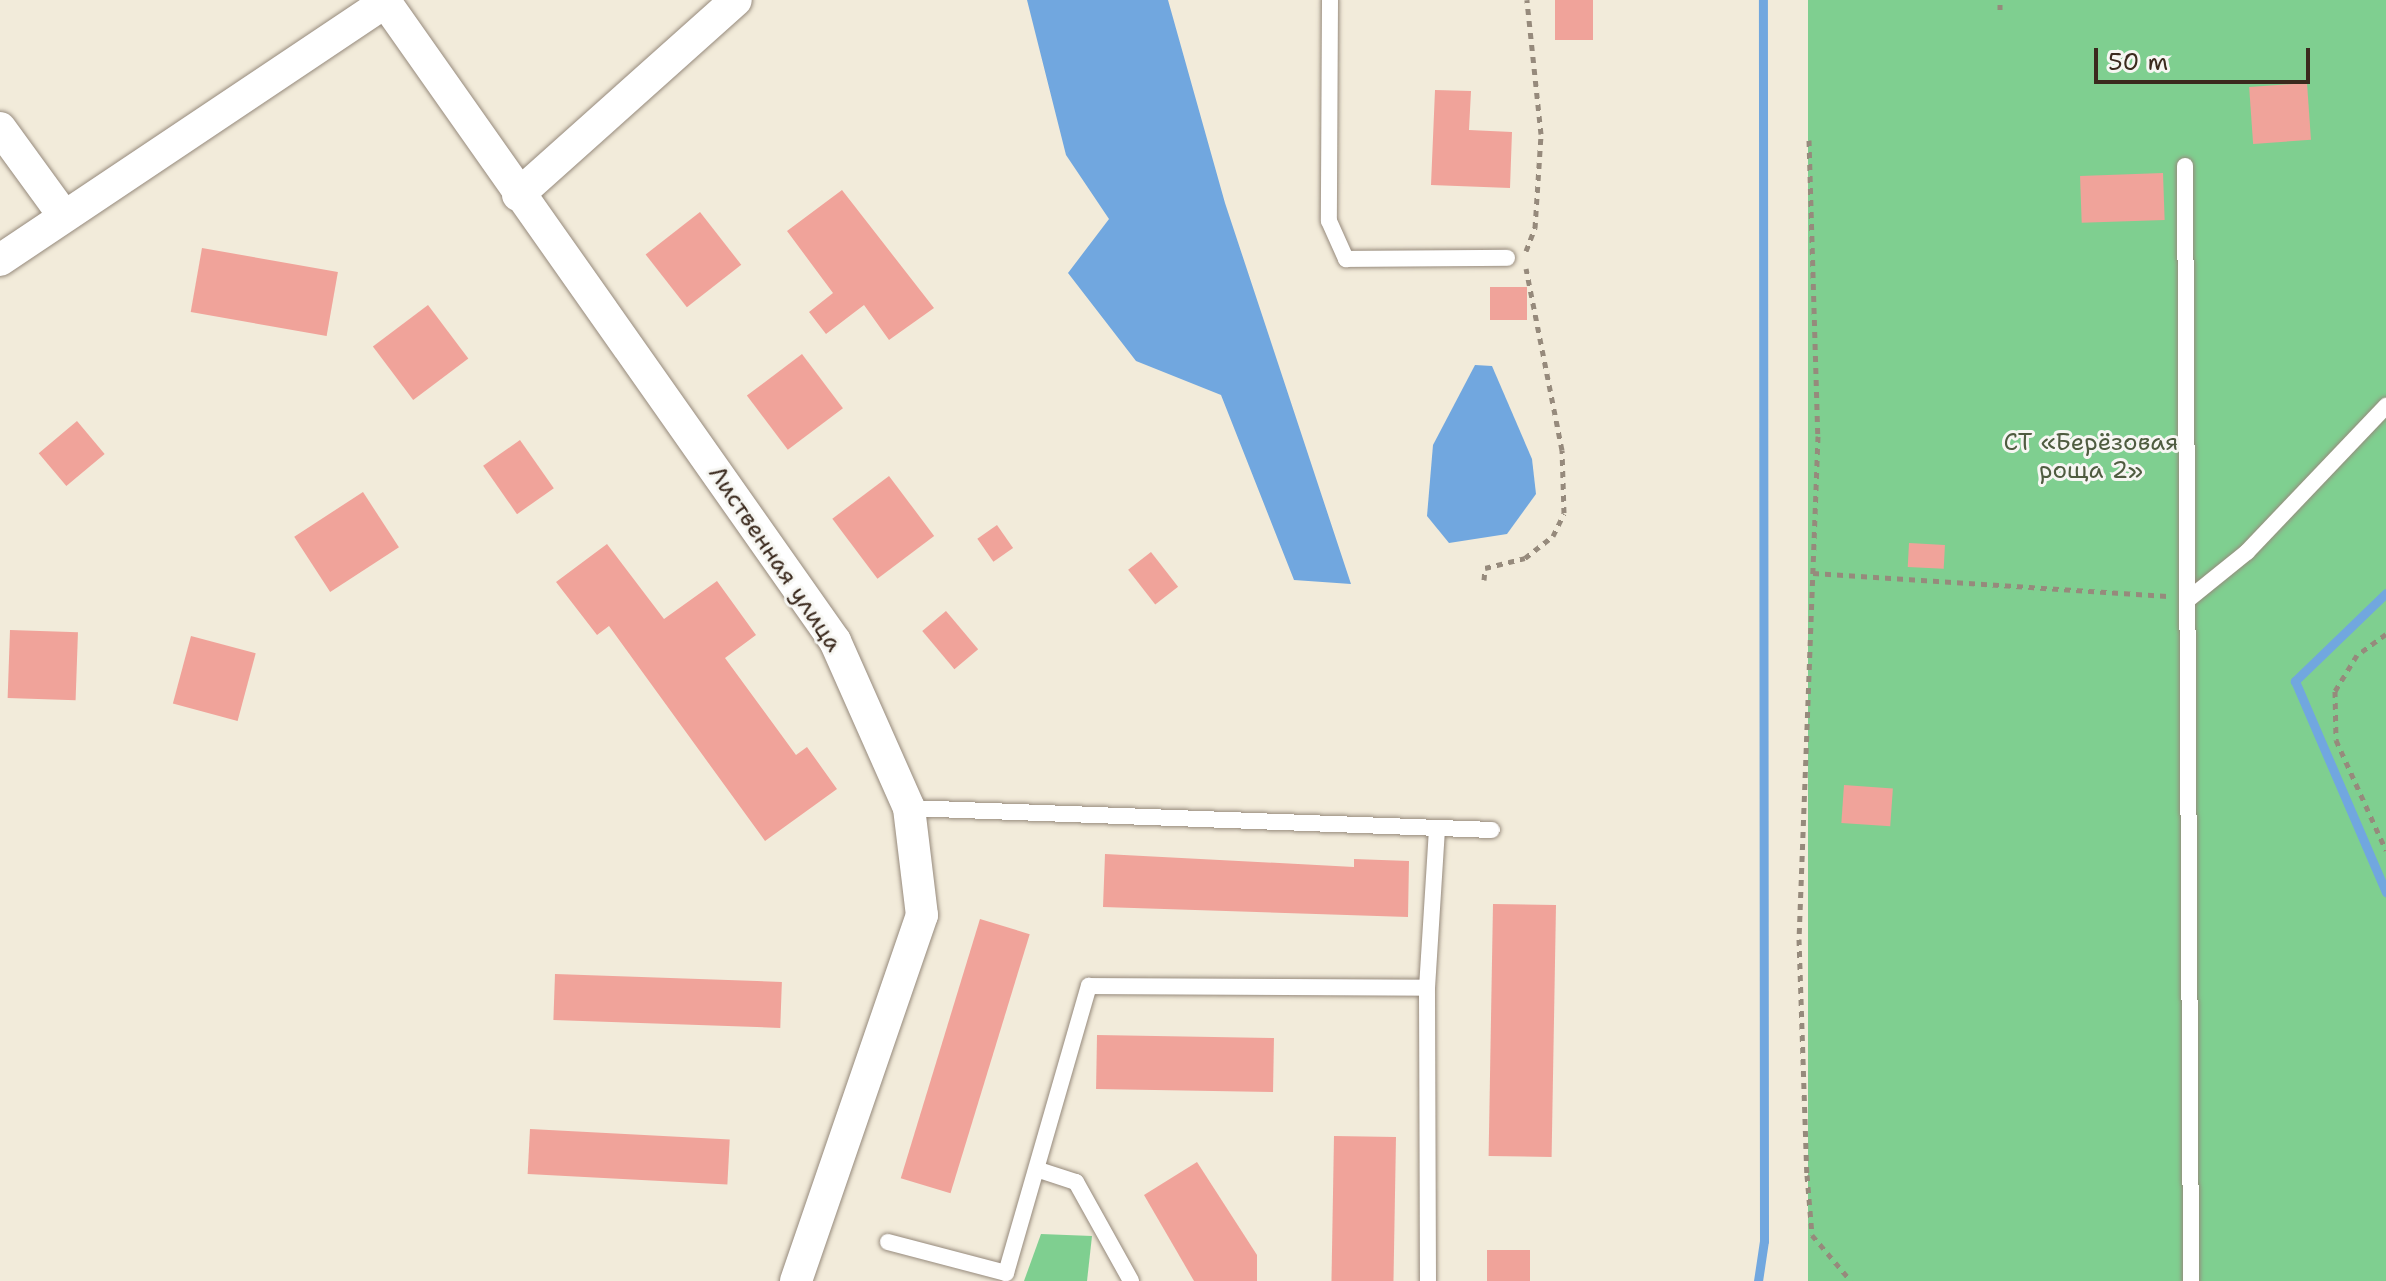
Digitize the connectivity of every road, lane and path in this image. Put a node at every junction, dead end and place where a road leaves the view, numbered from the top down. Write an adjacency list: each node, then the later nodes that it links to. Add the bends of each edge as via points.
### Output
1 (736, 0): 10 (street)
2 (1330, 0): 12 (lane, via 1329,221 1346,259)
3 (1527, 0): 16 (path, via 1541,134 1526,276 1562,450 1564,513 1553,536 1525,558 1485,568)
4 (2000, 0): 6 (path)
5 (384, 1): 10 (street, Лиственная улица); 11 (street)
6 (2000, 10)
7 (0, 128): 11 (street)
8 (1809, 140): 15 (path, via 1818,436)
9 (2185, 166): 17 (lane)
10 (518, 195): 19 (street, Лиственная улица, via 835,641)
11 (64, 216): 13 (street)
12 (1507, 258)
13 (0, 260)
14 (2386, 406): 17 (lane, via 2247,552)
15 (1813, 573): 17 (path); 29 (path, via 1799,939 1807,1175 1812,1235)
16 (1484, 580)
17 (2190, 598): 30 (lane)
18 (2386, 634): 22 (path, via 2357,655 2335,691 2336,740)
19 (909, 808): 20 (lane); 26 (street, Лиственная улица, via 922,915)
20 (1437, 828): 21 (lane); 23 (lane)
21 (1492, 830)
22 (2386, 850)
23 (1427, 988): 24 (lane, via 1089,986); 28 (lane)
24 (1039, 1170): 25 (lane, via 1006,1273); 27 (lane, via 1076,1182)
25 (888, 1242)
26 (796, 1281)
27 (1131, 1281)
28 (1428, 1281)
29 (1851, 1281)
30 (2191, 1281)

